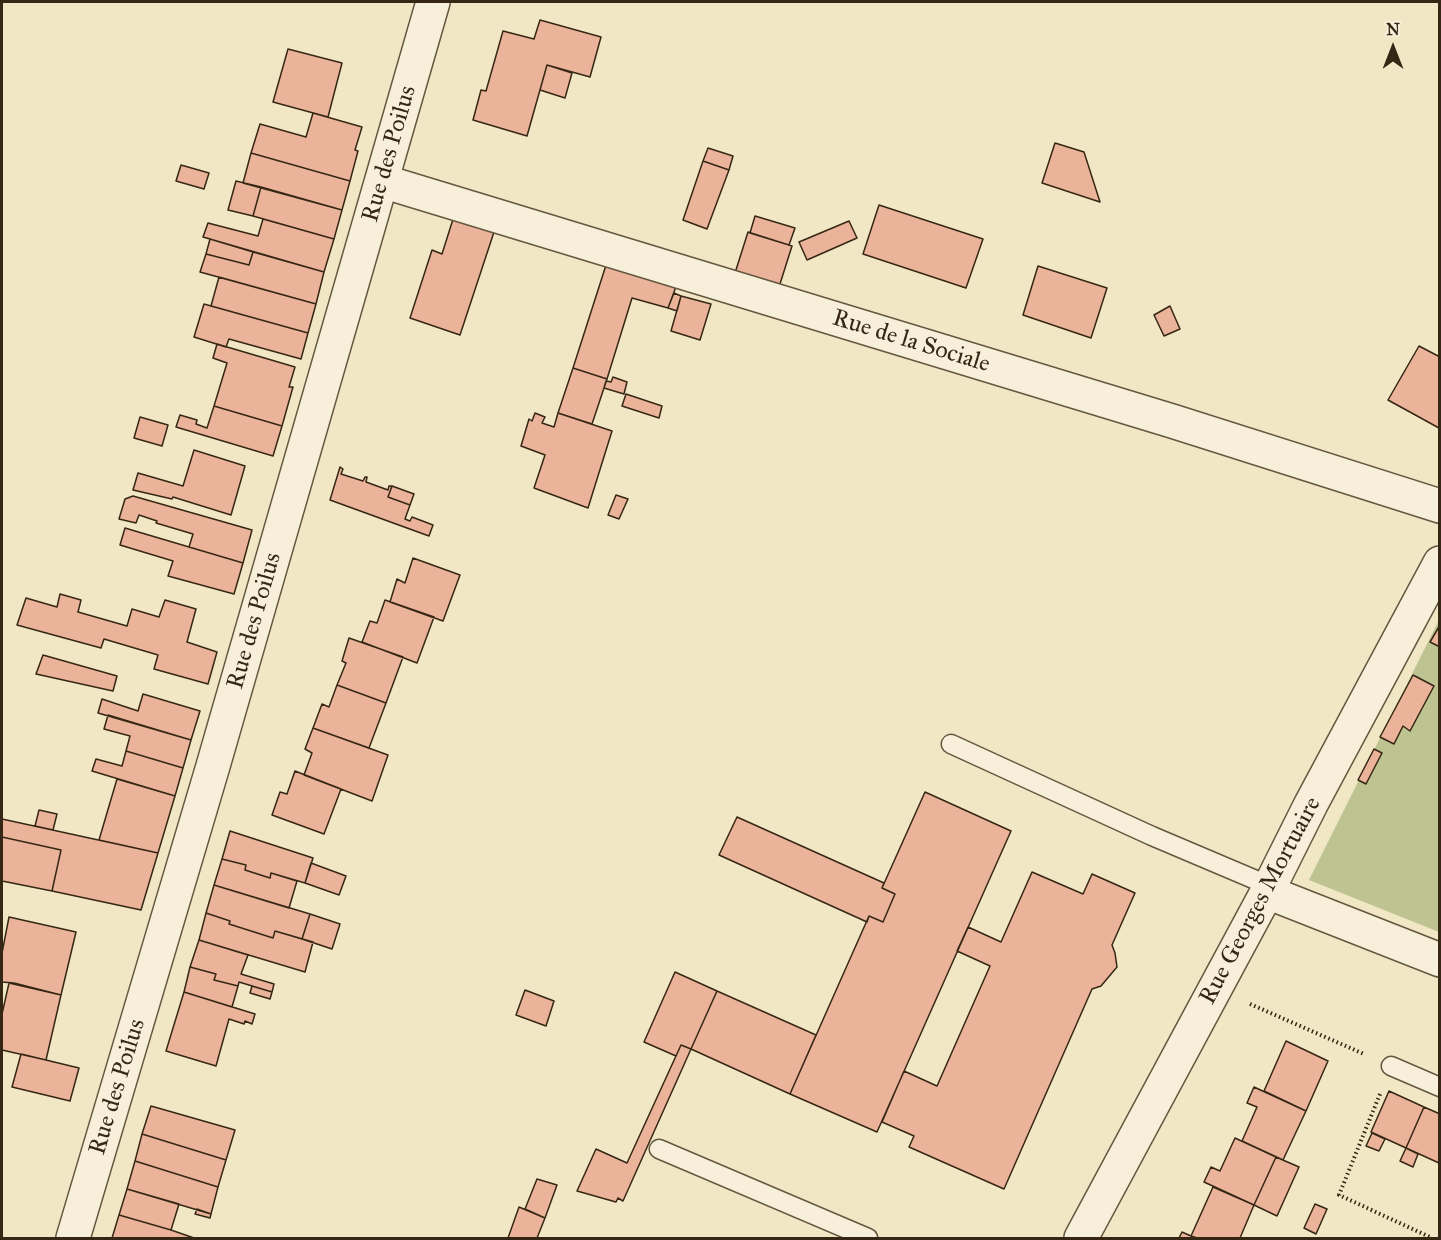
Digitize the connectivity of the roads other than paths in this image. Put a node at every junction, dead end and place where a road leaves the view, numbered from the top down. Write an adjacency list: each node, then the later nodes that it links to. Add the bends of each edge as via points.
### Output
1 (433, 2): 2 (street, Rue des Poilus)
2 (382, 181): 3 (street, Rue de la Sociale); 11 (street, Rue des Poilus)
3 (1440, 506)
4 (1440, 563): 6 (street, Rue Georges Mortuaire)
5 (951, 744): 6 (lane)
6 (1269, 889): 7 (street); 13 (street, Rue Georges Mortuaire)
7 (1440, 960)
8 (1391, 1066): 9 (lane)
9 (1440, 1087)
10 (658, 1149): 12 (lane)
11 (73, 1239)
12 (868, 1239)
13 (1081, 1239)

